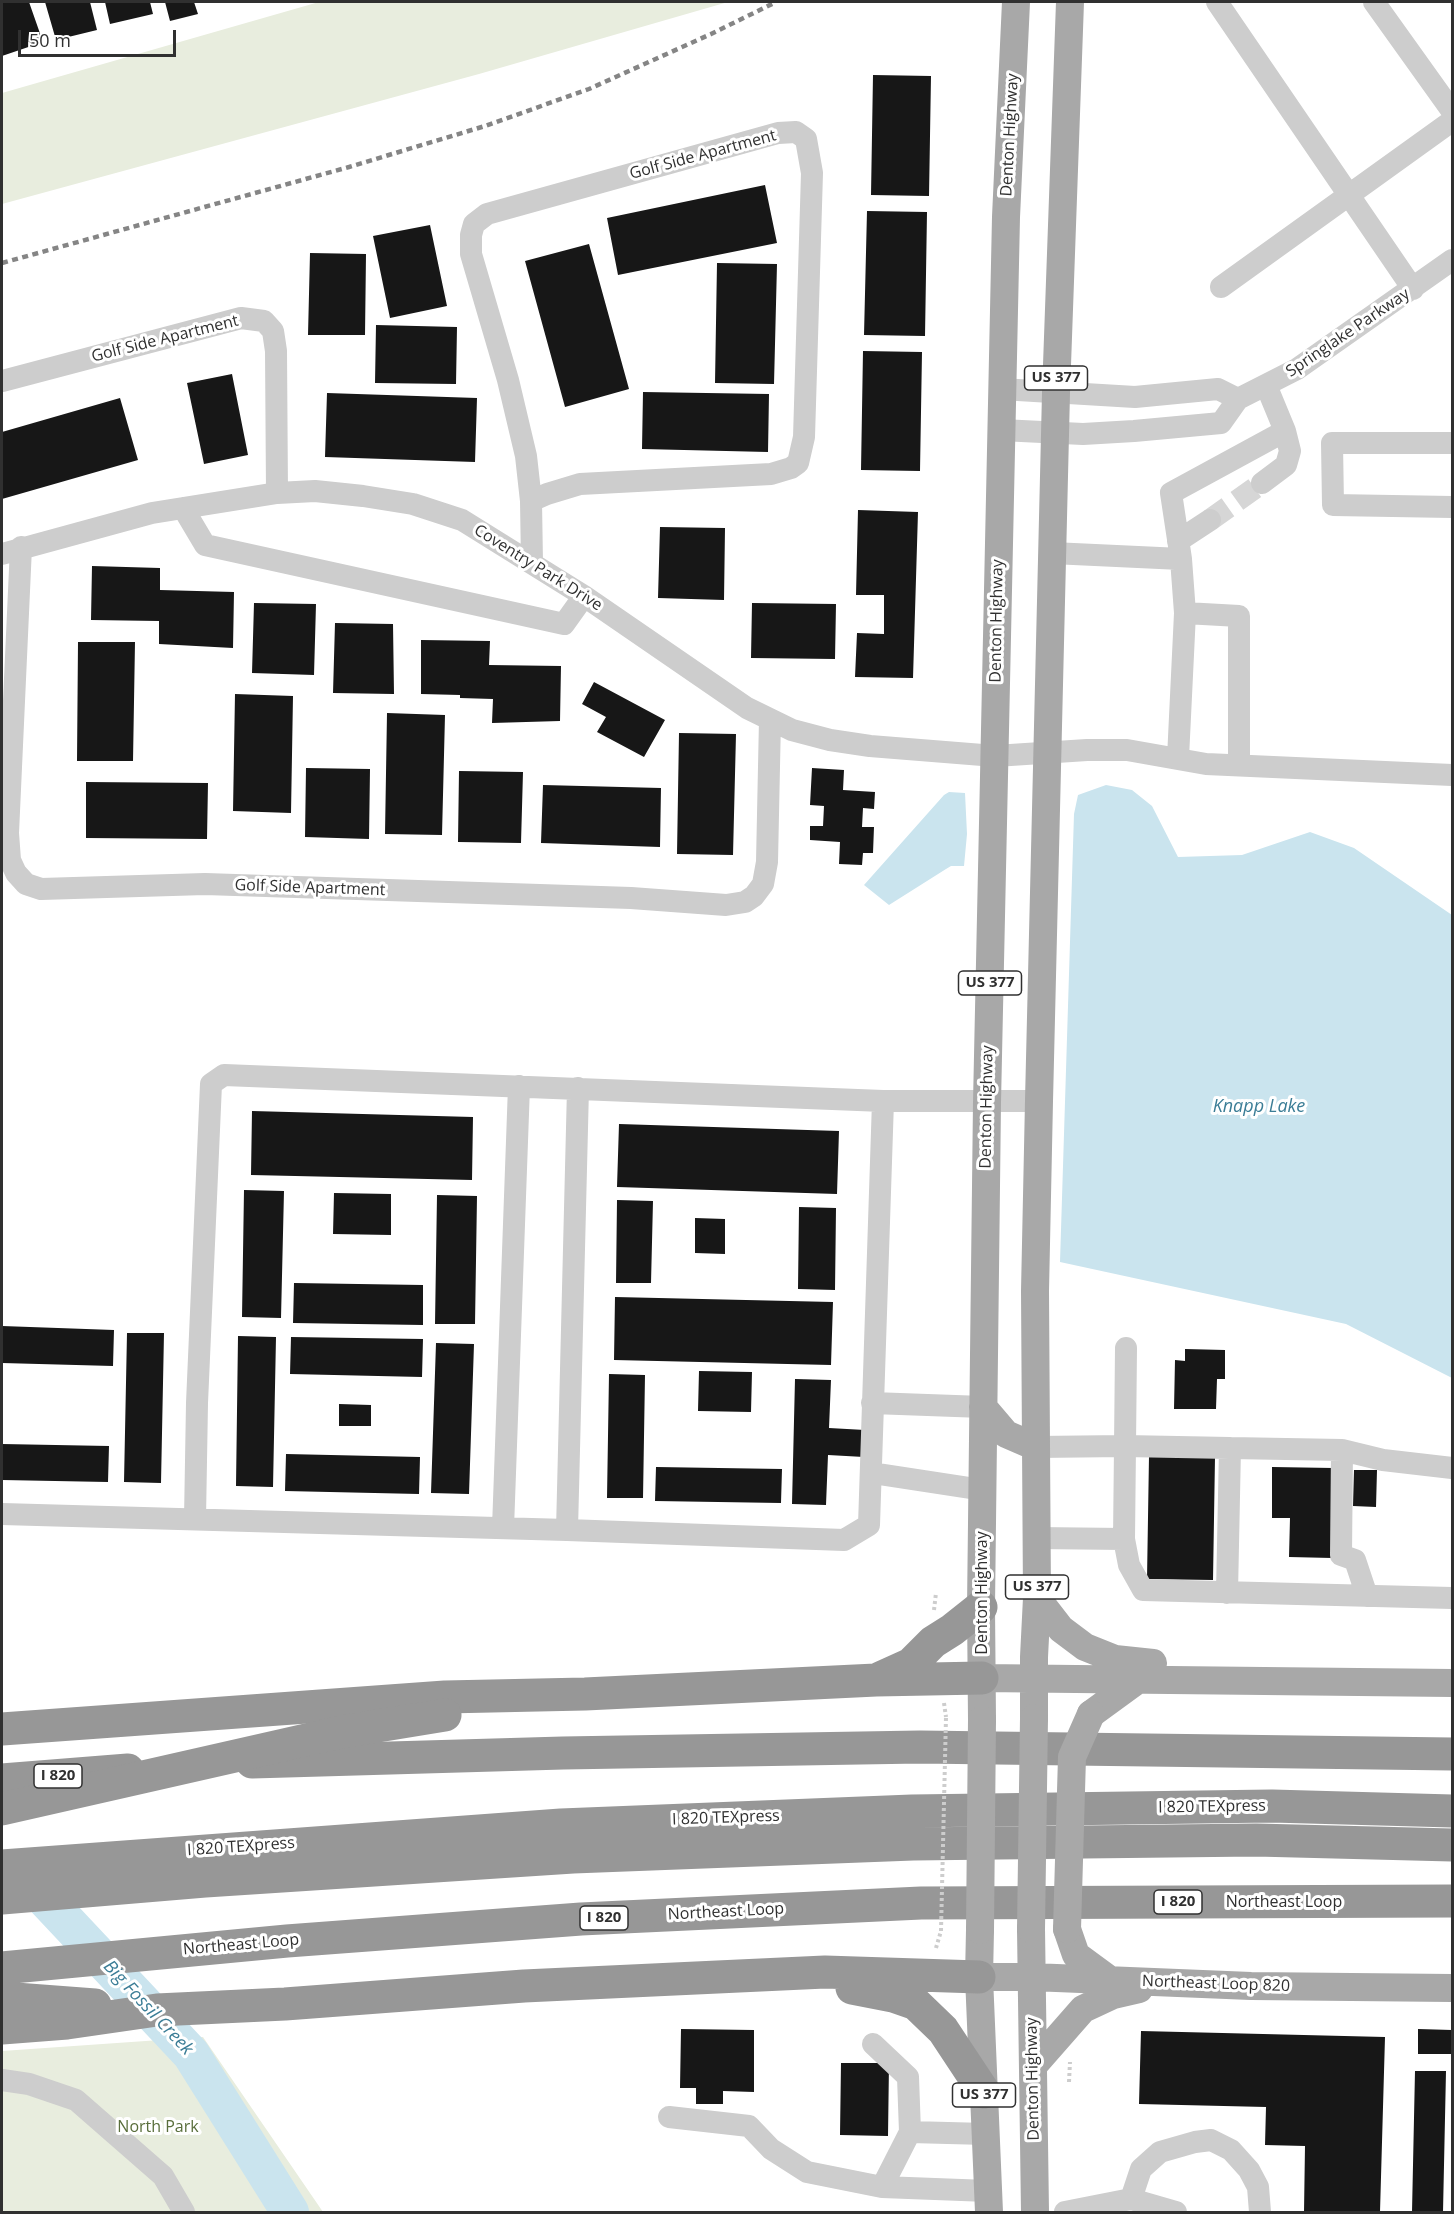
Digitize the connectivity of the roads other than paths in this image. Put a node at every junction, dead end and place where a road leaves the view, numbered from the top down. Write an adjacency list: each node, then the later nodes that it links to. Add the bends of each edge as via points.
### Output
1 (1016, 2): 13 (main road, Denton Highway / US 377)
2 (1070, 2): 14 (main road, Denton Highway / US 377)
3 (1217, 2): 7 (street)
4 (1374, 2): 5 (street)
5 (1452, 111)
6 (1452, 121): 7 (street)
7 (1349, 195): 9 (street); 10 (street)
8 (1452, 260): 10 (street, Springlake Parkway)
9 (1221, 287)
10 (1413, 289): 12 (street, Springlake Parkway, via 1297,369)
11 (2, 381): 21 (street, Golf Side Apartment, via 241,318 264,321 273,331 276,351)
12 (1266, 385): 15 (street, Springlake Parkway); 17 (street)
13 (1002, 389): 14 (street); 16 (main road, Denton Highway / US 377)
14 (1056, 393): 15 (street, via 1136,396 1218,389); 18 (main road, Denton Highway / US 377)
15 (1239, 399): 18 (street, Springlake Parkway, via 1221,423 1134,432)
16 (1001, 430): 18 (street, Springlake Parkway); 34 (main road, Denton Highway / US 377)
17 (1286, 431): 20 (street, via 1290,451 1286,465); 26 (street, via 1171,493)
18 (1055, 432): 28 (main road, Denton Highway / US 377)
19 (1452, 443): 23 (street, via 1332,443 1333,505)
20 (1262, 483)
21 (277, 493): 24 (street, Coventry Park Drive); 29 (street, Coventry Park Drive, via 315,491 413,504 462,520)
22 (531, 501): 22 (street, Golf Side Apartment, via 526,456 508,380 471,254 474,224 487,214 778,133 796,132 806,139 812,172 804,437 798,463 771,474 580,484); 29 (street, Golf Side Apartment)
23 (1452, 507)
24 (183, 508): 27 (street, Coventry Park Drive); 30 (street, via 205,545 564,624)
25 (1210, 520): 26 (street)
26 (1180, 550): 28 (street); 31 (street)
27 (11, 551): 32 (street, Golf Side Apartment, via 10,860 26,884 41,889 206,884 631,898 726,905 745,902 763,884 767,862)
28 (1052, 553): 33 (main road, Denton Highway / US 377)
29 (532, 563): 30 (street, Coventry Park Drive)
30 (584, 596): 32 (street, Coventry Park Drive, via 747,708)
31 (1185, 613): 35 (street); 36 (street, via 1239,616)
32 (770, 719): 34 (street, Coventry Park Drive, via 792,730 830,740)
33 (1049, 754): 34 (street, Coventry Park Drive); 35 (street, Coventry Park Drive, via 1127,750); 41 (main road, Denton Highway / US 377)
34 (994, 756): 42 (main road, Denton Highway / US 377)
35 (1178, 758): 36 (street, Coventry Park Drive)
36 (1239, 765): 37 (street, Coventry Park Drive)
37 (1452, 775)
38 (519, 1086): 39 (street); 54 (street, via 224,1075 211,1084); 55 (street)
39 (578, 1088): 40 (street); 56 (street)
40 (883, 1101): 42 (street); 44 (street)
41 (1039, 1101): 42 (street); 47 (main road, Denton Highway / US 377)
42 (987, 1102): 45 (main road, Denton Highway / US 377)
43 (1126, 1348): 46 (street)
44 (872, 1403): 45 (street); 51 (street)
45 (983, 1407): 47 (main road, via 1006,1434); 52 (main road, Denton Highway / US 377)
46 (1125, 1446): 47 (street); 48 (street); 58 (street)
47 (1036, 1447): 57 (main road, Denton Highway / US 377)
48 (1230, 1448): 49 (street); 59 (street)
49 (1342, 1450): 50 (street, via 1383,1460); 60 (street, via 1341,1555 1355,1560)
50 (1452, 1468)
51 (872, 1473): 52 (street); 56 (street, via 869,1525 844,1540)
52 (983, 1490): 63 (main road, Denton Highway / US 377)
53 (2, 1514): 54 (street)
54 (195, 1519): 55 (street)
55 (502, 1528): 56 (street)
56 (567, 1530)
57 (1036, 1538): 58 (street); 61 (main road, Denton Highway / US 377)
58 (1124, 1539): 59 (street, via 1129,1565 1143,1590)
59 (1227, 1593): 60 (street)
60 (1367, 1596): 62 (street)
61 (1037, 1598): 64 (main road, Denton Highway / US 377); 68 (main road, via 1061,1629 1085,1647 1115,1659 1184,1664)
62 (1452, 1598)
63 (981, 1607): 65 (main road, Denton Highway / US 377); 67 (highway, via 933,1642 911,1664)
64 (1034, 1677): 65 (main road); 66 (main road); 83 (main road, Denton Highway / US 377, bridge)
65 (982, 1678): 67 (highway); 82 (main road, Denton Highway / US 377, bridge)
66 (1139, 1679): 68 (main road); 84 (main road, bridge, via 1092,1714 1072,1757 1067,1929 1076,1955)
67 (876, 1680): 70 (highway, via 585,1694 536,1707)
68 (1214, 1680): 69 (main road)
69 (1452, 1683)
70 (445, 1706): 71 (highway); 74 (highway, bridge)
71 (2, 1730)
72 (1452, 1754): 73 (highway, I 820, via 921,1747 289,1759)
73 (2, 1780)
74 (2, 1809)
75 (1452, 1811): 77 (highway, I 820 TEXpress, via 1272,1806 912,1811 561,1825)
76 (1452, 1845): 78 (highway, I 820 TEXpress, via 1256,1840 913,1844 573,1857)
77 (2, 1866)
78 (2, 1898)
79 (1446, 1902): 80 (highway, Northeast Loop / I 820, via 921,1903 581,1919)
80 (2, 1968)
81 (825, 1972): 82 (highway); 88 (highway, via 524,1986); 93 (highway, via 840,1985 916,2004 943,2030)
82 (979, 1977): 83 (main road, Northeast Loop 820); 93 (main road, Denton Highway / US 377)
83 (1032, 1977): 84 (main road, Northeast Loop 820); 91 (main road, Denton Highway / US 377)
84 (1110, 1980): 85 (main road, Northeast Loop 820)
85 (1167, 1983): 86 (main road, Northeast Loop 820); 91 (main road, via 1113,1995 1083,2009)
86 (1452, 1988)
87 (2, 1998): 88 (highway)
88 (158, 2010): 89 (highway)
89 (2, 2028)
90 (873, 2044): 95 (street, via 908,2077)
91 (1033, 2066): 101 (main road, Denton Highway / US 377)
92 (2, 2080): 100 (street, via 29,2084 76,2100 163,2176)
93 (984, 2092): 96 (main road, Denton Highway / US 377)
94 (669, 2117): 97 (street, via 749,2126 771,2148 807,2172)
95 (910, 2132): 96 (street); 97 (street)
96 (986, 2134): 99 (main road, Denton Highway / US 377)
97 (882, 2187): 99 (street)
98 (1131, 2199): 102 (street); 103 (street); 104 (street, via 1141,2169 1160,2152 1211,2140 1231,2150 1249,2170 1258,2187)
99 (988, 2202)
100 (184, 2212)
101 (1035, 2212)
102 (1065, 2212)
103 (1176, 2212)
104 (1260, 2212)

